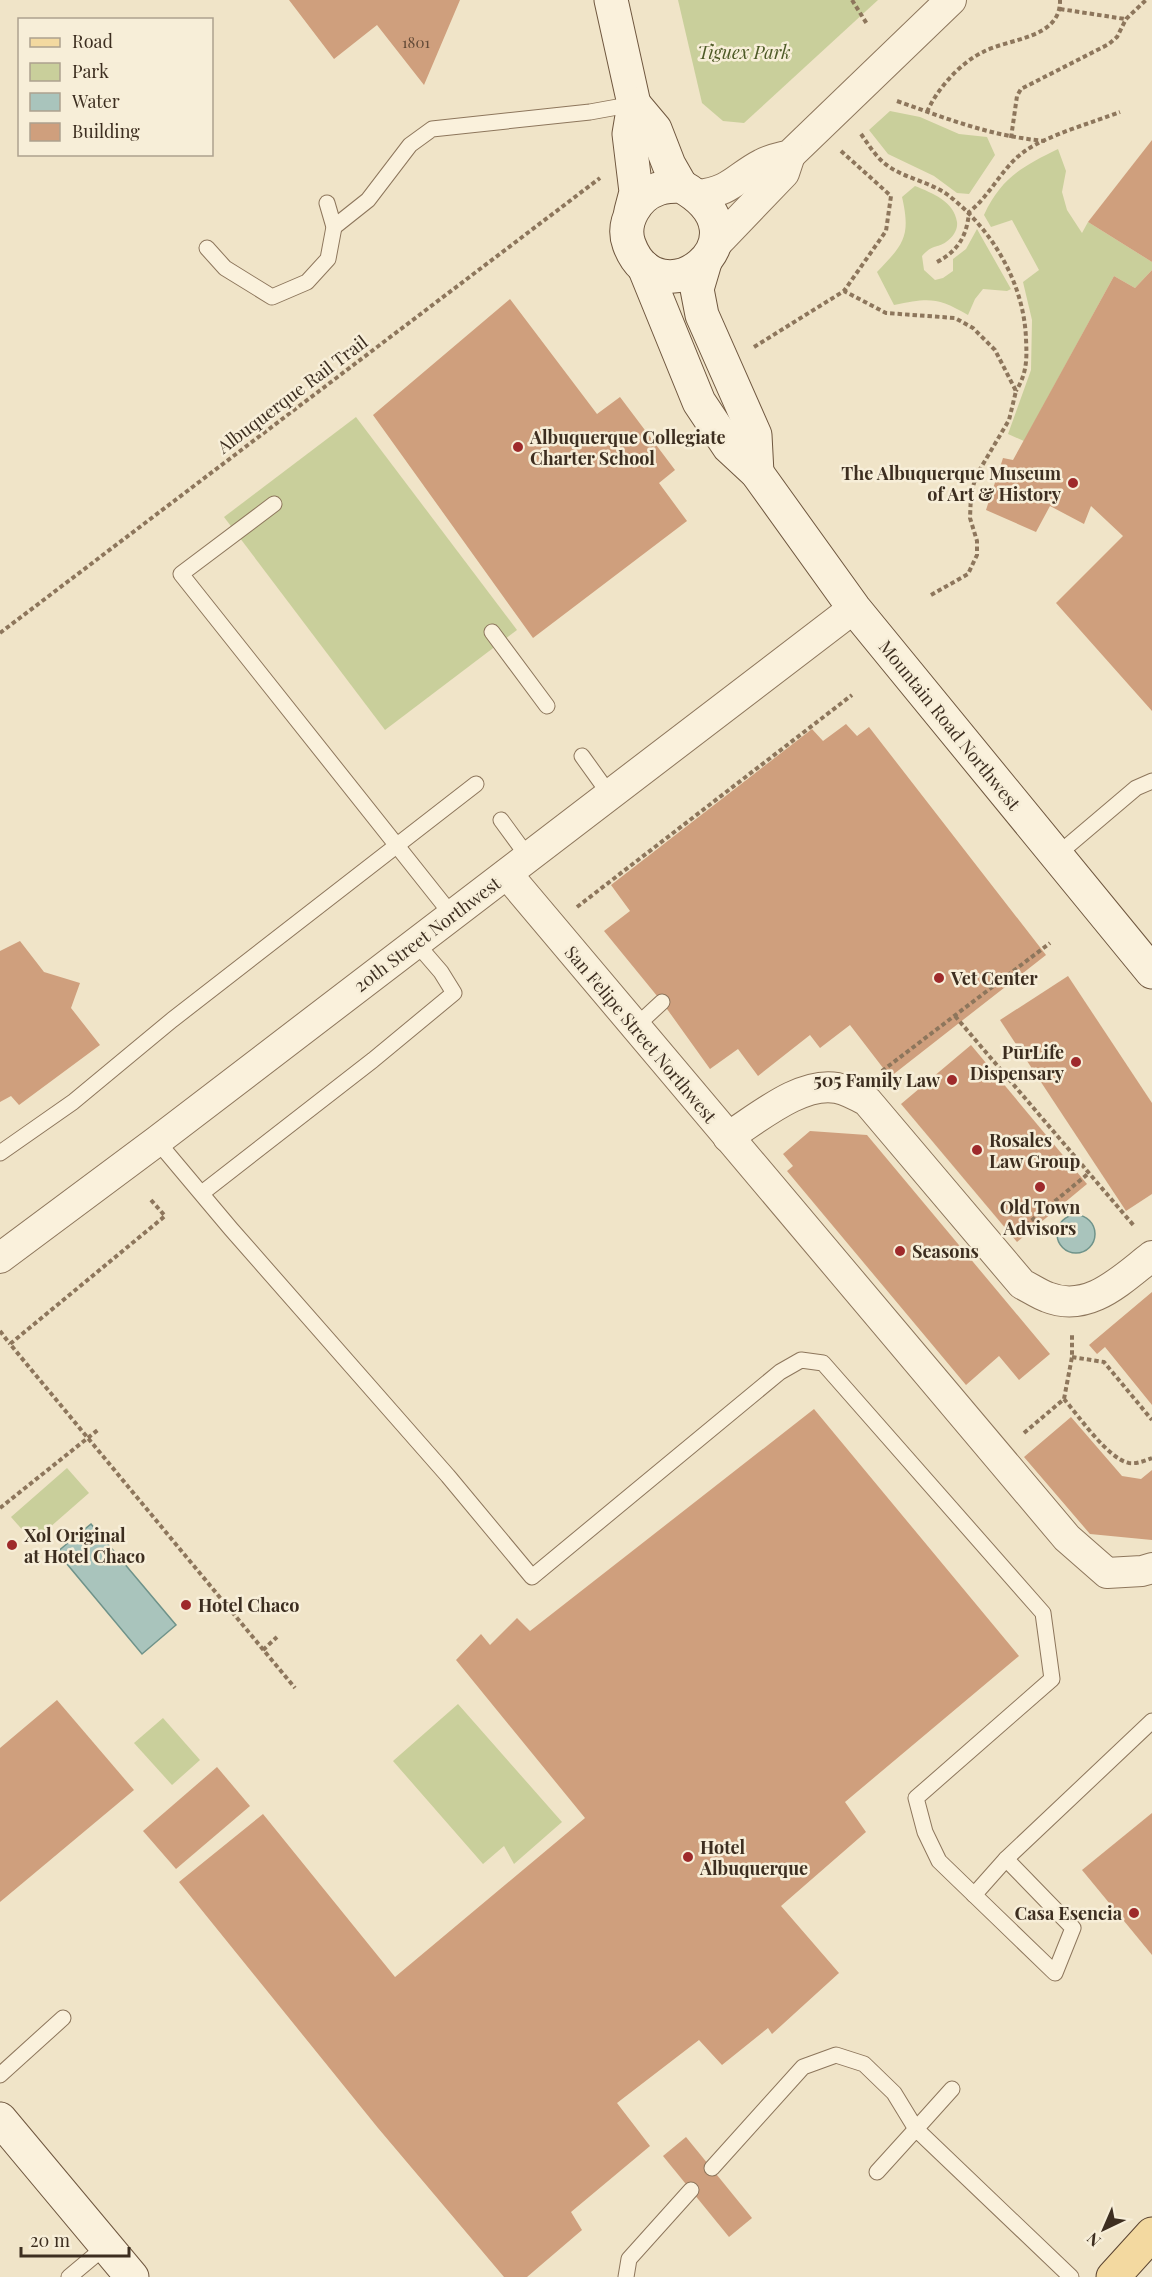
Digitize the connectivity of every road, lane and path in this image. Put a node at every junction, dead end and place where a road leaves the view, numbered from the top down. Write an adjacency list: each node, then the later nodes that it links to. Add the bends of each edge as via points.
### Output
1 (612, 0): 10 (street, Mountain Road Northwest)
2 (852, 0): 8 (path)
3 (951, 0): 17 (street)
4 (1060, 0): 6 (path)
5 (1146, 0): 7 (path)
6 (1060, 9): 7 (path); 11 (path, via 1050,26 969,60 934,95)
7 (1126, 19): 14 (path, via 1109,44 1021,89)
8 (867, 24)
9 (896, 100): 11 (path)
10 (634, 104): 19 (street, Mountain Road Northwest, via 655,129 669,165); 21 (street, Mountain Road Northwest, via 629,134 636,192); 23 (lane, via 432,129 410,145 368,200)
11 (927, 111): 14 (path)
12 (1120, 112): 15 (path)
13 (860, 134): 22 (path, via 884,163 946,194)
14 (1011, 138): 15 (path)
15 (1046, 141): 22 (path, via 1026,150)
16 (841, 151): 28 (path, via 891,196 886,231)
17 (790, 155): 19 (street, via 764,163 731,186 711,193); 25 (street, via 784,173)
18 (601, 177): 35 (path, Albuquerque Rail Trail)
19 (689, 190): 21 (street, via 658,188 644,196); 25 (street, Mountain Road Northwest, via 710,209 716,227)
20 (327, 203): 23 (lane)
21 (632, 211): 27 (street, Mountain Road Northwest, via 627,241)
22 (969, 212): 26 (path, via 968,229 959,246); 30 (path, via 986,233 1018,290 1027,351 1025,377)
23 (334, 227): 24 (lane, via 328,259 307,282 272,297 225,268)
24 (207, 249)
25 (710, 254): 27 (street, via 690,273 674,277); 31 (street, Mountain Road Northwest, via 697,289 702,315 755,435)
26 (937, 262)
27 (644, 267): 31 (street, Mountain Road Northwest, via 699,402 729,447)
28 (844, 291): 29 (path); 30 (path, via 886,313 955,318 973,328 995,350)
29 (744, 353)
30 (1016, 391): 33 (path, via 1009,420 976,476 971,494 970,518 977,555 968,574)
31 (757, 473): 34 (street, Mountain Road Northwest)
32 (274, 504): 44 (lane, via 181,574)
33 (930, 595)
34 (854, 608): 42 (street, 20th Street Northwest); 45 (street, Mountain Road Northwest)
35 (0, 633)
36 (492, 633): 38 (lane)
37 (852, 695): 47 (path)
38 (547, 706)
39 (582, 756): 42 (lane)
40 (1152, 781): 45 (lane, via 1136,788)
41 (476, 784): 44 (lane)
42 (609, 795): 46 (street, 20th Street Northwest)
43 (501, 820): 46 (lane)
44 (396, 844): 48 (lane); 58 (lane, via 73,1102)
45 (1057, 855): 51 (street, Mountain Road Northwest)
46 (517, 865): 48 (street, 20th Street Northwest); 54 (street, San Felipe Street Northwest)
47 (574, 909)
48 (452, 915): 49 (street, 20th Street Northwest)
49 (416, 943): 57 (street, 20th Street Northwest); 60 (lane, via 454,993)
50 (1050, 943): 53 (path)
51 (1152, 972)
52 (662, 1002): 54 (lane)
53 (955, 1016): 55 (path); 59 (path)
54 (635, 1027): 56 (street, San Felipe Street Northwest)
55 (882, 1071)
56 (728, 1137): 63 (street, San Felipe Street Northwest, via 785,1100 807,1091 837,1088 867,1101 1022,1284 1049,1298 1072,1301 1106,1292); 76 (street, via 1067,1538 1107,1573)
57 (158, 1141): 60 (lane); 64 (street, 20th Street Northwest)
58 (0, 1153)
59 (1089, 1173): 62 (path); 63 (path)
60 (202, 1193): 82 (lane, via 532,1577 780,1372 801,1360 822,1363 1043,1613 1052,1679 916,1798 925,1832 939,1861)
61 (151, 1200): 67 (path, via 165,1216)
62 (1019, 1232)
63 (1146, 1244)
64 (0, 1258)
65 (0, 1331): 67 (path)
66 (1071, 1334): 68 (path)
67 (10, 1344): 72 (path)
68 (1072, 1357): 69 (path); 70 (path, via 1104,1362)
69 (1064, 1399): 73 (path); 74 (path, via 1115,1456 1127,1463)
70 (1152, 1420)
71 (99, 1429): 72 (path)
72 (87, 1438): 75 (path); 78 (path)
73 (1017, 1439)
74 (1152, 1458)
75 (0, 1508)
76 (1152, 1568)
77 (276, 1637): 78 (path)
78 (263, 1650): 79 (path)
79 (296, 1688)
80 (1152, 1721): 81 (lane)
81 (1006, 1859): 82 (lane); 82 (lane, via 1073,1928 1055,1973)
82 (974, 1895)
83 (63, 2018): 84 (lane)
84 (0, 2075)
85 (952, 2089): 87 (lane)
86 (0, 2119): 92 (street)
87 (916, 2129): 88 (lane, via 894,2093 864,2064 836,2055 803,2067); 89 (lane); 96 (lane)
88 (712, 2168)
89 (877, 2172)
90 (691, 2190): 95 (lane, via 629,2259)
91 (1152, 2234): 97 (main road)
92 (106, 2246): 93 (lane); 94 (street)
93 (69, 2277)
94 (132, 2277)
95 (626, 2277)
96 (1071, 2277)
97 (1113, 2277)

